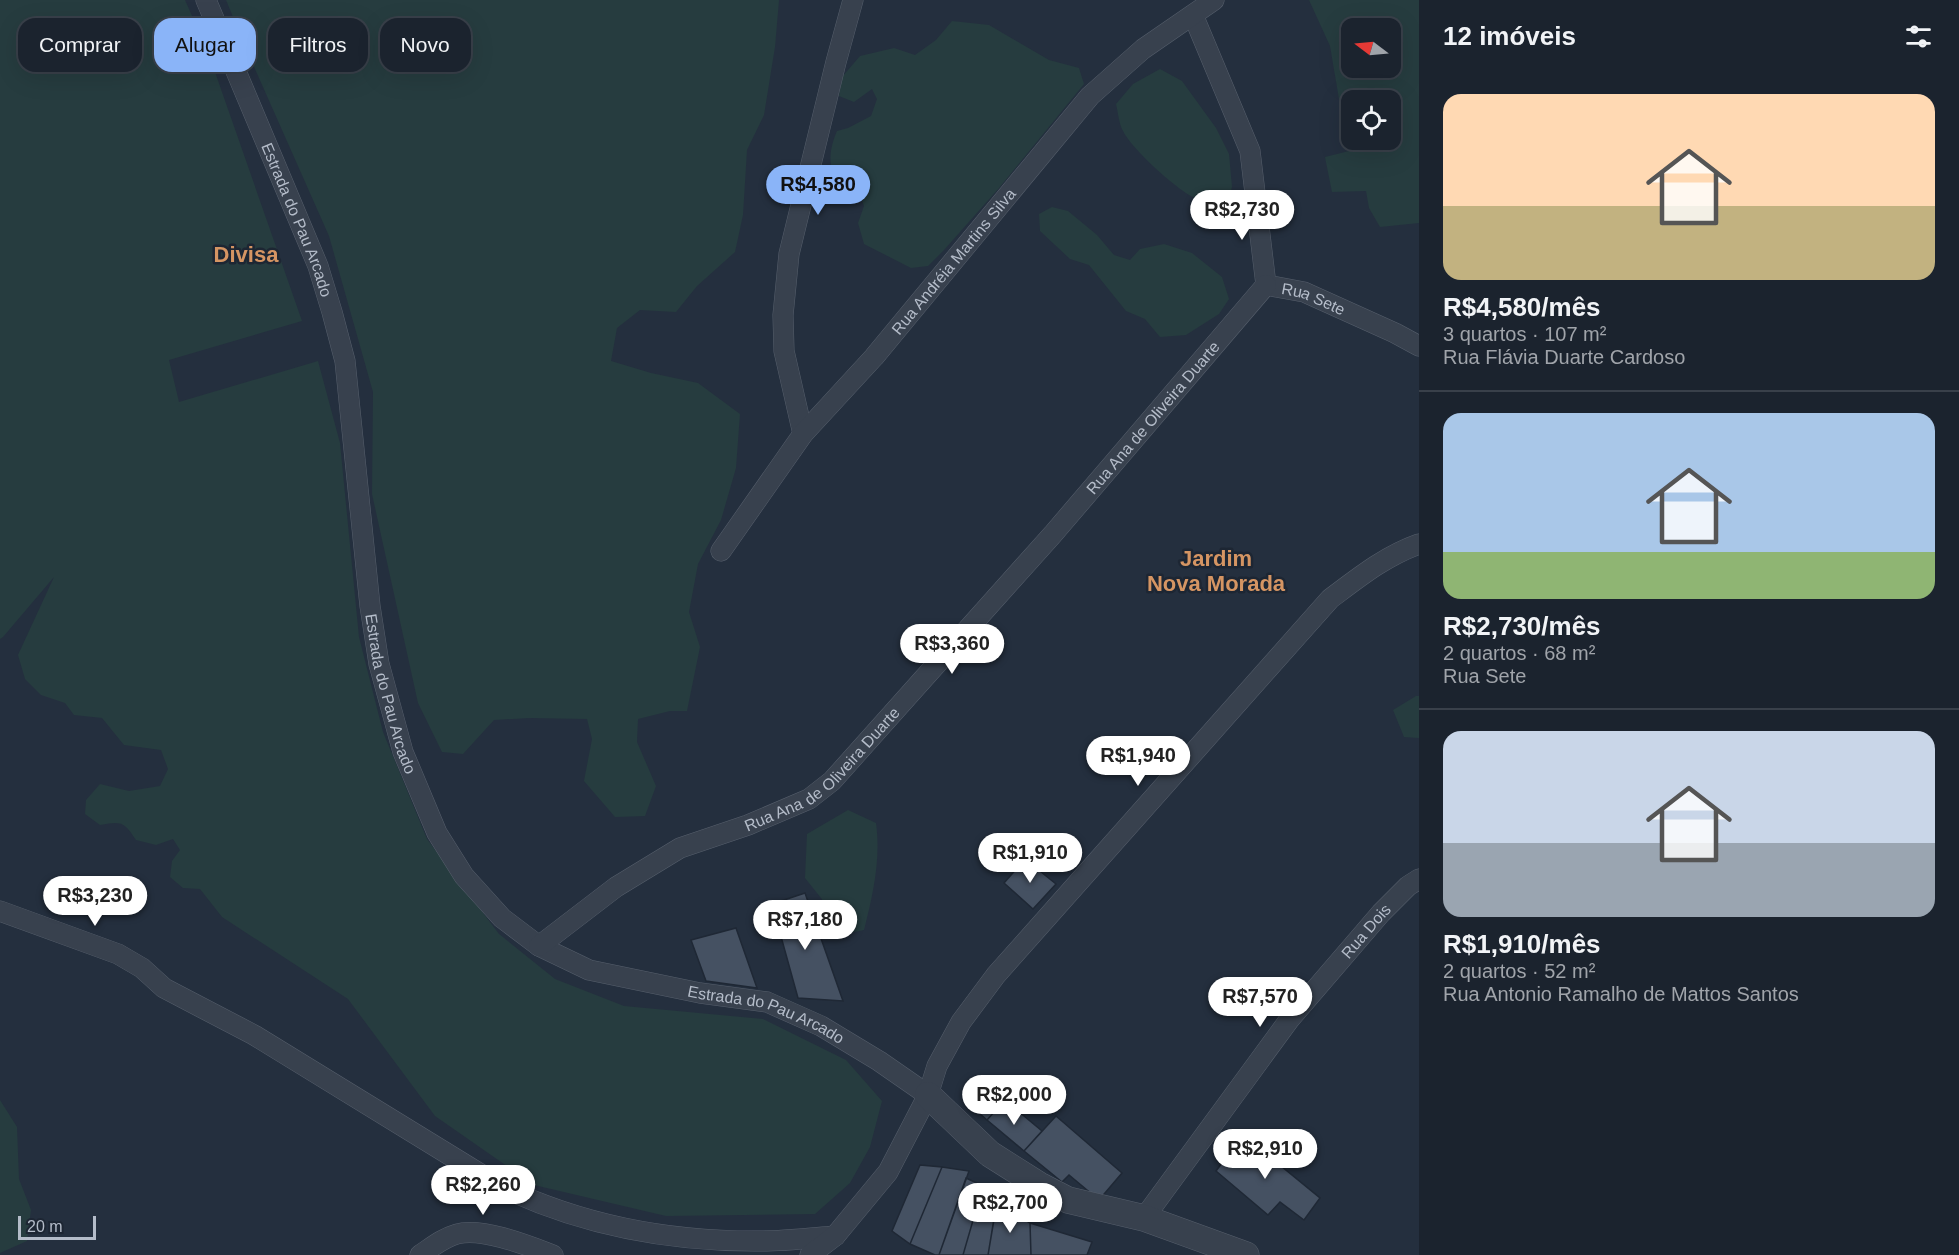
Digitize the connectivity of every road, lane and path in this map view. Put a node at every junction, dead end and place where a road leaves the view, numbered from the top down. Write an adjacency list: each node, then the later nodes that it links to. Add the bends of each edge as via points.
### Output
1 (206, 0): 12 (street, Estrada do Pau Arcado, via 318,266 345,361 370,606 377,653 403,753 437,833 464,876 502,918)
2 (853, 0): 7 (street, via 789,254 784,351)
3 (1214, 0): 4 (street, Rua Andréia Martins Silva)
4 (1193, 15): 5 (street, Rua Sete, via 1250,151); 7 (street, Rua Andréia Martins Silva, via 1143,49 1090,96 874,357)
5 (1266, 285): 6 (street, Rua Sete, via 1304,292); 12 (street, Rua Ana de Oliveira Duarte, via 1053,534 832,781 809,799 680,848 616,887)
6 (1419, 346)
7 (803, 434): 9 (street, Rua Andréia Martins Silva)
8 (1419, 544): 13 (street, via 1377,564 1330,599 996,975 961,1022 937,1066)
9 (721, 551)
10 (1419, 879): 14 (street, Rua Dois, via 1381,913 1289,1020)
11 (0, 911): 15 (street, via 118,954 142,968 164,988 254,1035 526,1199 636,1231 677,1237 763,1242)
12 (539, 946): 13 (street, Estrada do Pau Arcado, via 590,970 700,993 767,1002 821,1026)
13 (928, 1095): 14 (street, via 990,1154 1039,1185 1068,1200); 15 (street, via 888,1172)
14 (1144, 1218): 19 (street)
15 (835, 1236): 18 (street)
16 (420, 1255): 17 (street, via 445,1238 464,1232 505,1237)
17 (553, 1255)
18 (810, 1255)
19 (1246, 1255)

